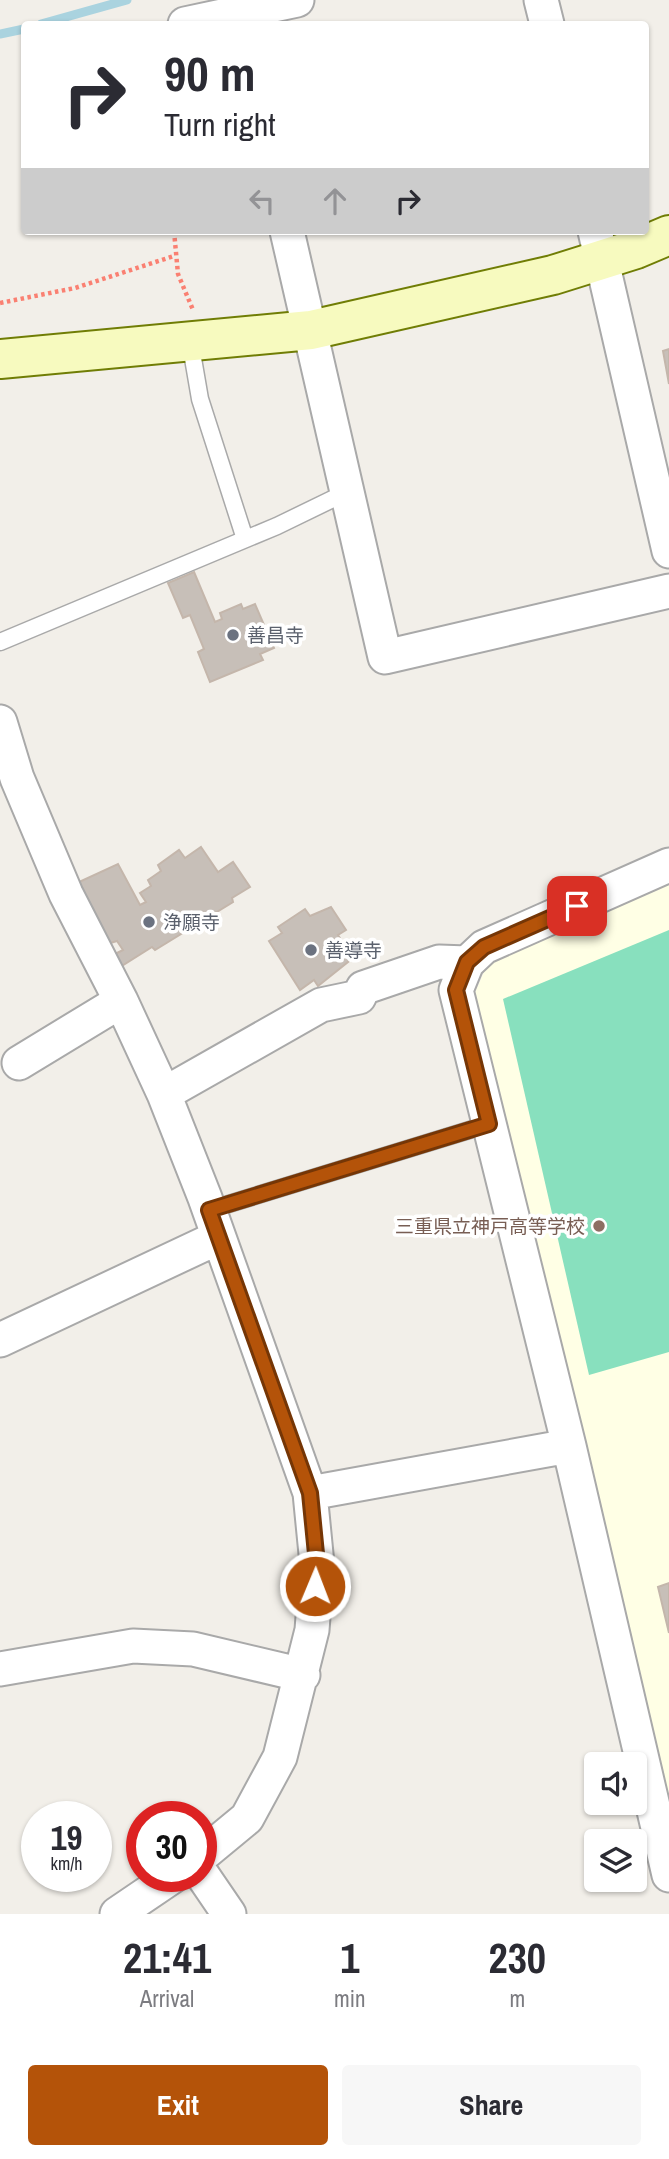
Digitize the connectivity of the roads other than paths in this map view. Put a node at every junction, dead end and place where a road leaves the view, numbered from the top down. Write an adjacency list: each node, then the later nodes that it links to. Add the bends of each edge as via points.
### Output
1 (297, 0): 3 (street)
2 (541, 0): 5 (street)
3 (235, 19): 4 (street)
4 (215, 21)
5 (546, 21)
6 (669, 234): 8 (street)
7 (288, 235): 9 (street)
8 (598, 246): 9 (street, via 553,275); 14 (street)
9 (311, 330): 10 (street); 12 (street)
10 (198, 340): 11 (street); 13 (lane, via 201,399)
11 (0, 359)
12 (347, 492): 13 (lane); 15 (street, via 385,657)
13 (245, 539): 16 (lane)
14 (669, 551)
15 (669, 591)
16 (0, 642)
17 (0, 722): 18 (street)
18 (9, 781): 21 (street)
19 (669, 865): 20 (street, via 484,947)
20 (467, 962): 23 (street, via 439,962 363,988 359,997 321,1005); 24 (street, via 456,990)
21 (121, 1001): 22 (street); 23 (street)
22 (19, 1063)
23 (164, 1094): 25 (street)
24 (489, 1124): 25 (lane); 27 (street)
25 (213, 1224): 26 (street); 28 (street)
26 (0, 1340)
27 (569, 1446): 28 (street); 32 (street)
28 (310, 1493): 30 (street, via 317,1564)
29 (0, 1669): 30 (street, via 133,1646 192,1649)
30 (303, 1675): 31 (street, via 280,1757 247,1818)
31 (217, 1843)
32 (669, 1875)
33 (149, 1892): 35 (street)
34 (214, 1892): 36 (street)
35 (117, 1914)
36 (229, 1914)

